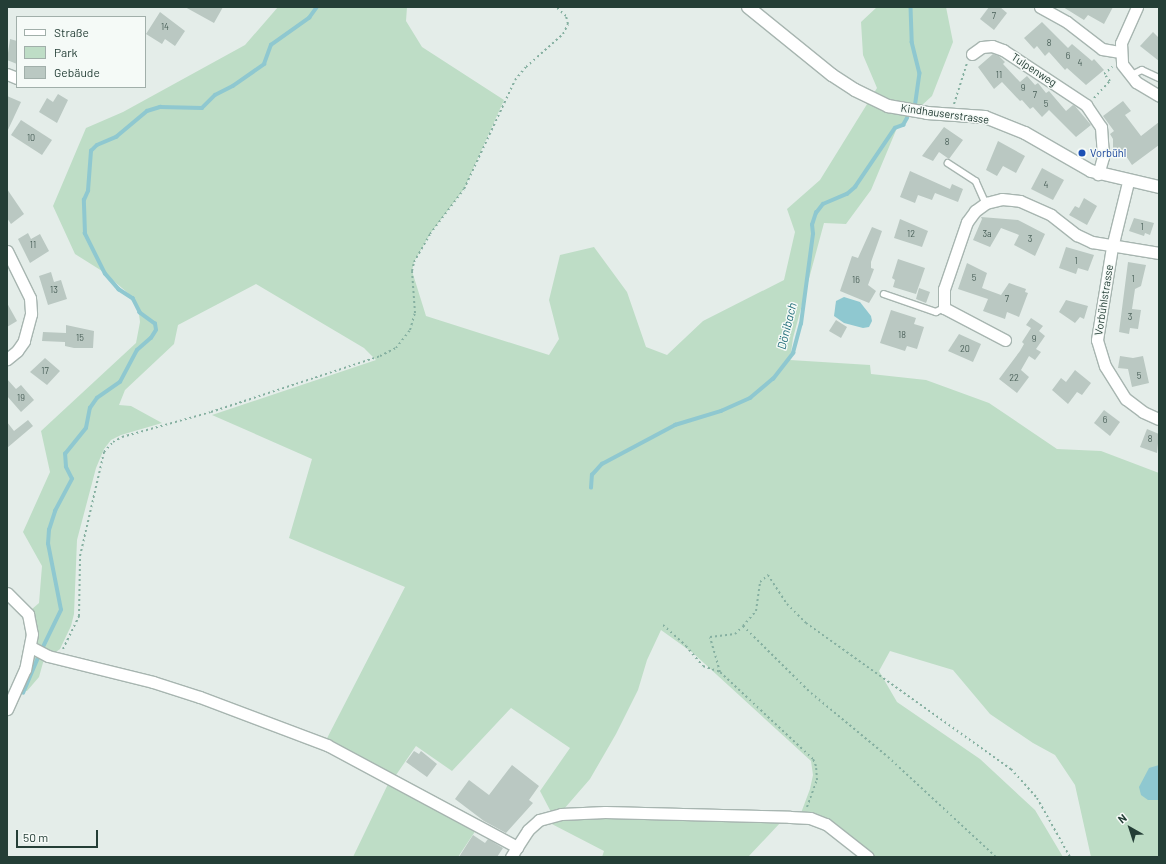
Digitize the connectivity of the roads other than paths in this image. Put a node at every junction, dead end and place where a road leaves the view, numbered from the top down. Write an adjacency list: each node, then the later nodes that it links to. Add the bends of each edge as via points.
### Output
1 (748, 7): 10 (street, Kindhauserstrasse, via 806,56 855,90 888,106 985,117 1008,124)
2 (1040, 7): 4 (street, via 1067,22 1102,49)
3 (1137, 7): 4 (street, via 1124,34)
4 (1119, 52): 6 (street, via 1122,64)
5 (972, 54): 10 (street, Tulpenweg, via 982,47 992,46 1003,50 1086,105 1101,127 1103,157)
6 (1130, 76): 7 (lane, via 1142,70); 8 (street)
7 (1159, 78)
8 (1159, 96)
9 (948, 163): 13 (lane, via 976,181)
10 (1098, 174): 11 (street, Kindhauserstrasse)
11 (1128, 182): 12 (street, Kindhauserstrasse); 14 (street, Vorbühlstrasse)
12 (1159, 188)
13 (986, 203): 14 (street, via 1002,199 1020,201 1051,216 1077,235); 18 (street, via 975,211 967,222 944,289)
14 (1112, 247): 16 (street); 21 (street, Vorbühlstrasse, via 1097,340 1105,366 1126,399 1143,412)
15 (7, 251): 20 (street, via 30,298 31,314 24,341)
16 (1159, 253)
17 (884, 294): 18 (lane, via 936,312)
18 (944, 308): 19 (street)
19 (1005, 340)
20 (7, 359)
21 (1159, 419)
22 (7, 593): 23 (street, via 28,614)
23 (31, 647): 24 (street, via 17,690); 25 (street, via 58,659 153,682 327,745)
24 (7, 709)
25 (517, 847): 26 (street); 27 (street, via 528,830 539,820 565,813 803,817 816,819 832,827)
26 (511, 857)
27 (868, 857)

